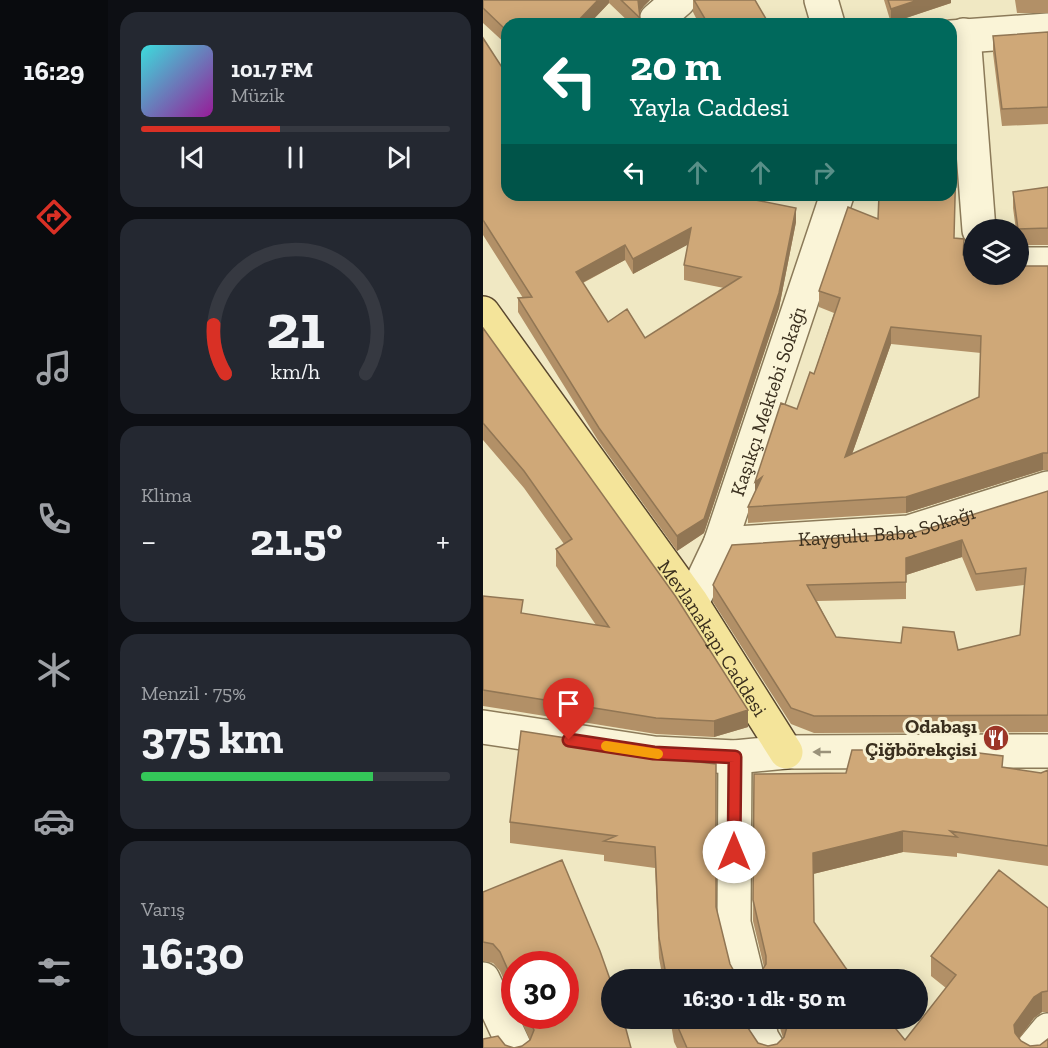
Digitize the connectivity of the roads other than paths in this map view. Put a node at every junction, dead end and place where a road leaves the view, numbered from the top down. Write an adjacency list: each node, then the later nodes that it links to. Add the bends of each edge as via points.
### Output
1 (821, 0): 2 (street)
2 (826, 18)
3 (1048, 30): 4 (street)
4 (957, 36): 6 (street)
5 (835, 201): 11 (street, Kaşıkçı Mektebi Sokağı)
6 (978, 219)
7 (1029, 264): 8 (street)
8 (1048, 264)
9 (483, 313): 12 (main road, Mevlanakapı Caddesi)
10 (1048, 488): 11 (street, Kaygulu Baba Sokağı, via 909,532)
11 (720, 544): 12 (street, Kaşıkçı Mektebi Sokağı)
12 (692, 603): 14 (main road, Mevlanakapı Caddesi)
13 (483, 727): 16 (street, via 654,753)
14 (786, 752): 15 (street, one-way to 14); 16 (street)
15 (1048, 752)
16 (735, 757): 17 (street, via 734,923)
17 (744, 969)
18 (483, 979): 19 (street)
19 (492, 1020): 22 (street)
20 (760, 1029): 23 (street)
21 (1048, 1030): 24 (street)
22 (515, 1048)
23 (768, 1048)
24 (1033, 1048)

